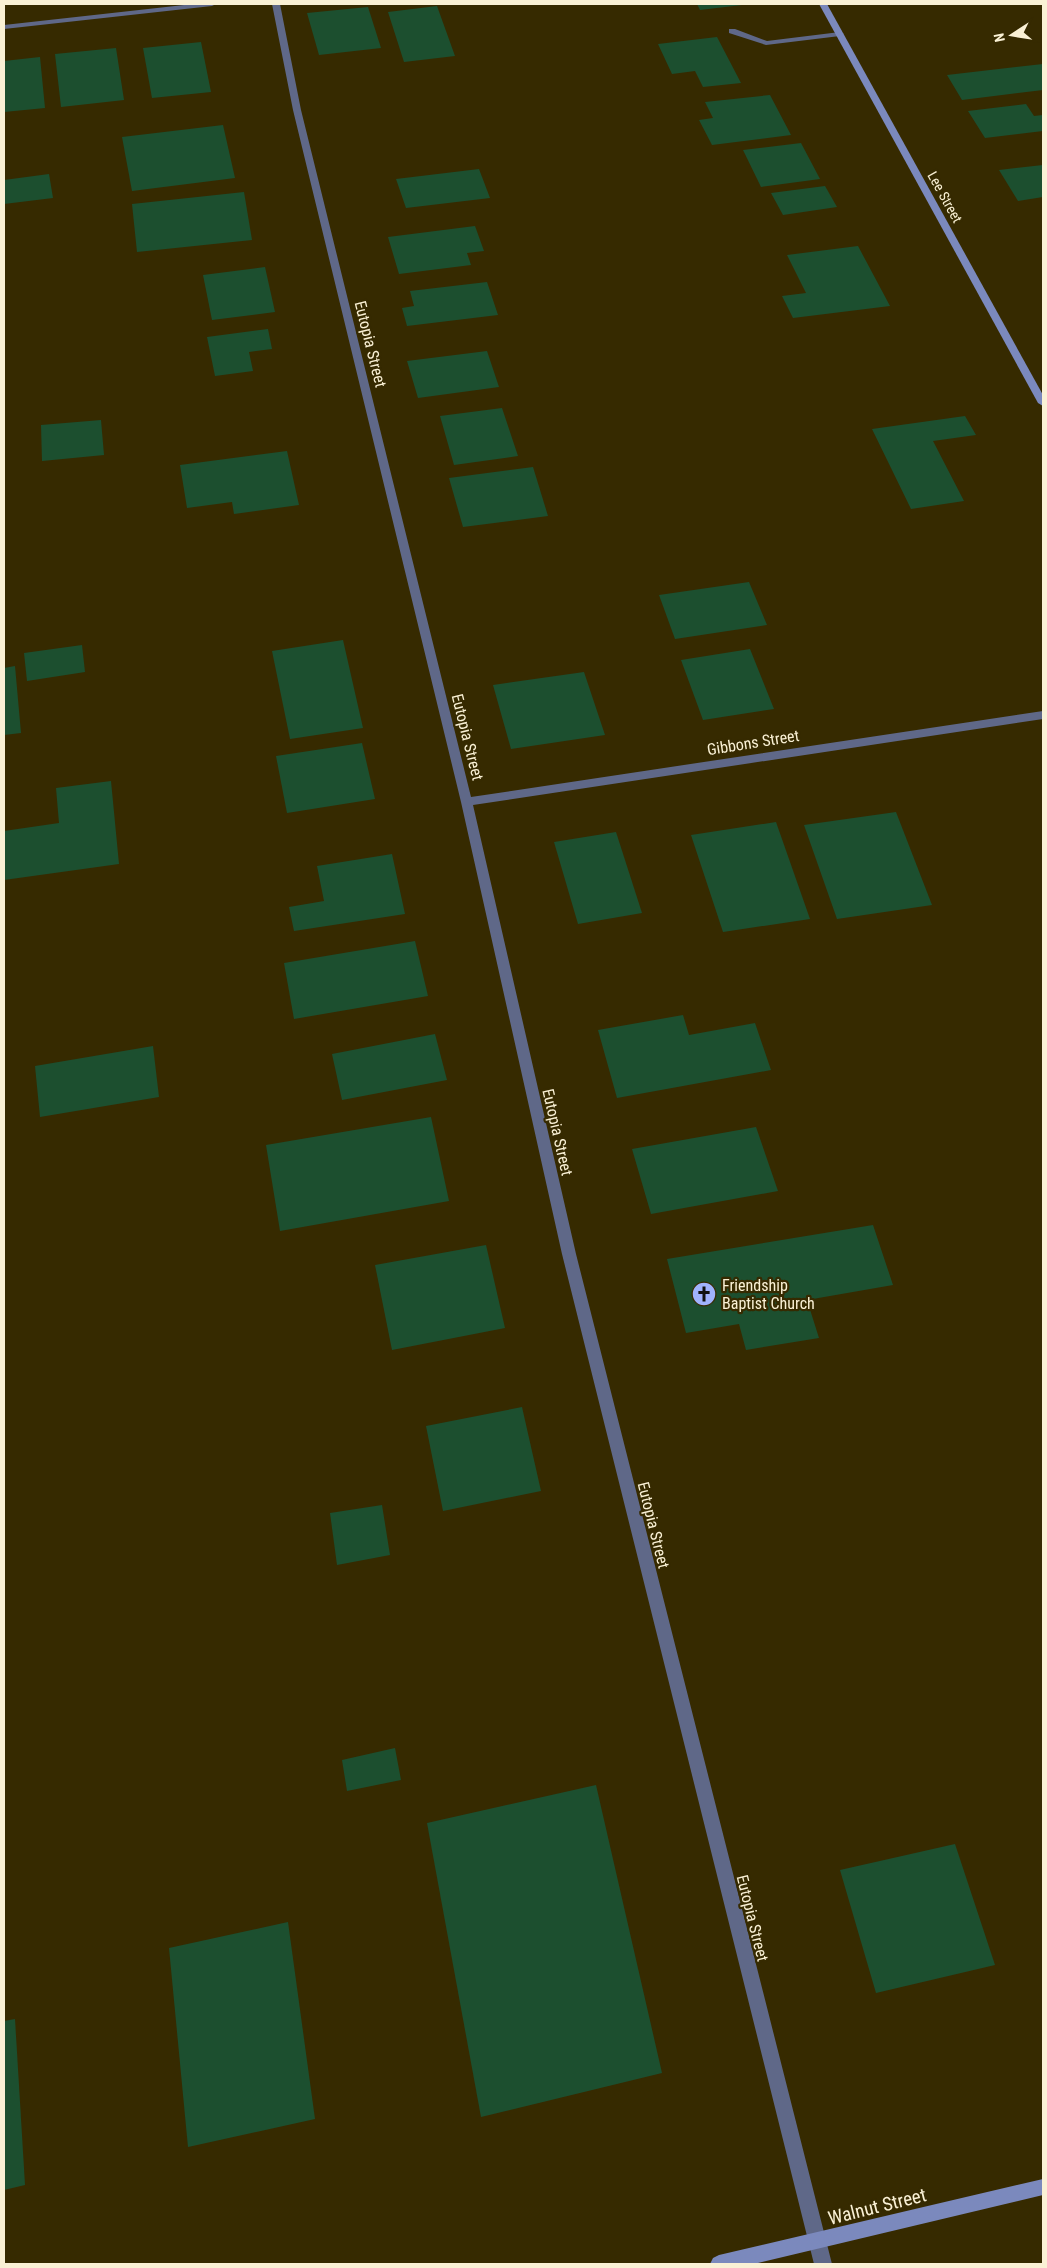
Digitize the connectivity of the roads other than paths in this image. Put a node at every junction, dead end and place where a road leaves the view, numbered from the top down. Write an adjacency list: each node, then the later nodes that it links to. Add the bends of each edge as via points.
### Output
1 (207, 4): 2 (street); 5 (street)
2 (212, 4)
3 (276, 4): 10 (street, Eutopia Street, via 297,110)
4 (823, 4): 7 (main road, Lee Street)
5 (4, 27)
6 (732, 31): 7 (street, via 766,43)
7 (840, 34): 8 (main road, Lee Street)
8 (1043, 403)
9 (1043, 715): 10 (street, Gibbons Street)
10 (467, 802): 12 (street, Eutopia Street, via 569,1254)
11 (1043, 2187): 12 (main road, Walnut Street)
12 (817, 2242): 13 (main road, Walnut Street); 14 (street, Eutopia Street)
13 (720, 2264)
14 (823, 2264)

